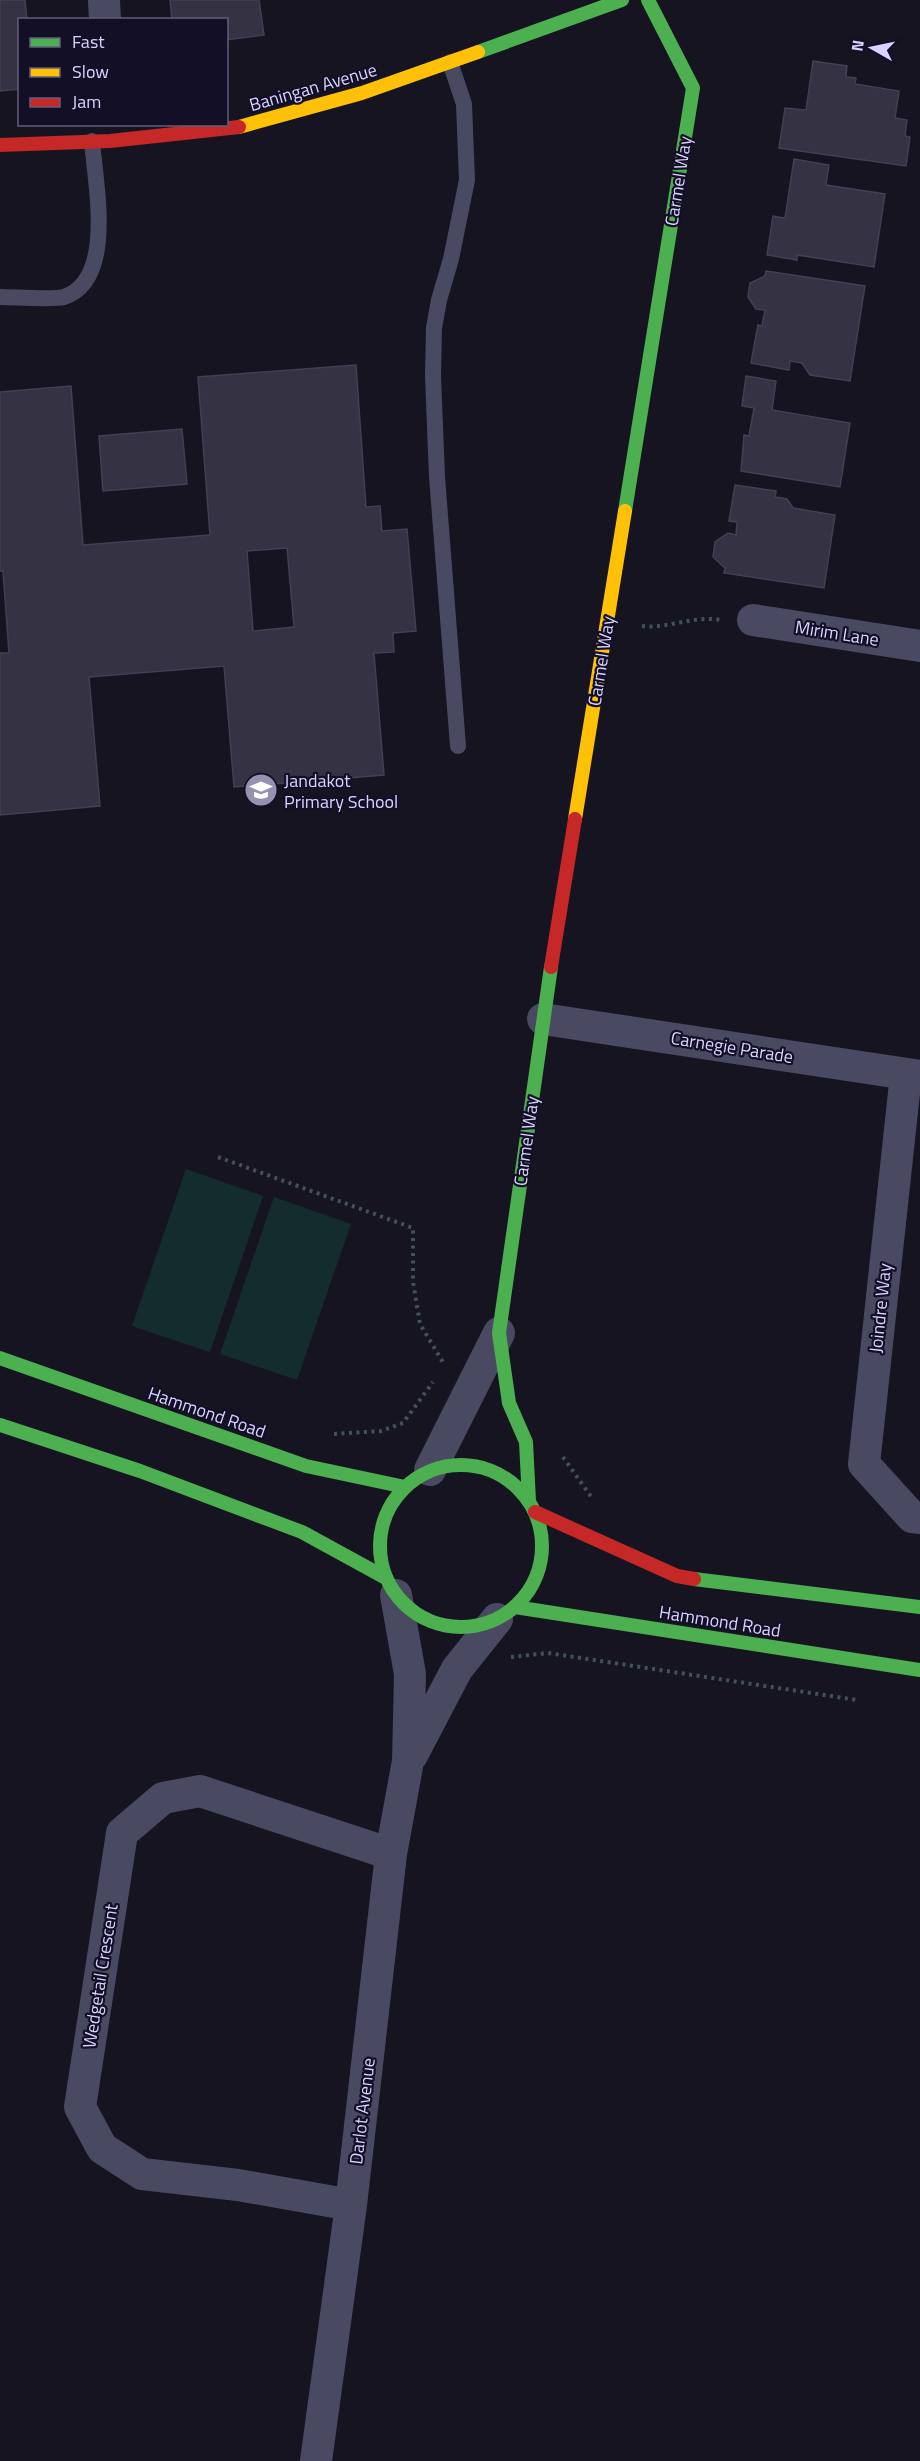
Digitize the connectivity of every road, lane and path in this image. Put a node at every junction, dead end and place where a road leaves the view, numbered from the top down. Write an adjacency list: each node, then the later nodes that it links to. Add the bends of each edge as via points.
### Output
1 (104, 0): 4 (street)
2 (622, 0): 5 (street, Baningan Avenue)
3 (648, 0): 10 (street, Carmel Way, via 693,88)
4 (105, 18)
5 (450, 62): 6 (street, Baningan Avenue, via 362,93 229,130); 12 (lane, via 464,104 467,180 434,328 434,376 437,477)
6 (93, 141): 7 (street, Baningan Avenue); 8 (lane, via 99,249 88,280 64,297)
7 (0, 145)
8 (0, 297)
9 (753, 620): 10 (path, via 745,624 694,618 652,627); 11 (street, Mirim Lane)
10 (608, 622): 13 (street, Carmel Way)
11 (920, 646)
12 (458, 746)
13 (543, 1019): 14 (street, Carnegie Parade); 16 (street, Carmel Way)
14 (913, 1075): 22 (street, Joindre Way, via 864,1464 912,1517)
15 (218, 1157): 18 (path, via 413,1228 413,1282 420,1324)
16 (498, 1333): 20 (street, Carmel Way); 21 (street, Carmel Way, via 508,1403 526,1442)
17 (0, 1358): 20 (street, Hammond Road, via 306,1466)
18 (444, 1364)
19 (0, 1425): 23 (street, via 140,1471 302,1532)
20 (417, 1478): 21 (street, via 460,1464 487,1468 510,1481); 23 (street, via 390,1506 381,1530 380,1554)
21 (532, 1506): 24 (street, Hammond Road, via 677,1576); 25 (street, via 542,1537 540,1562 531,1587)
22 (920, 1518)
23 (391, 1586): 25 (street, via 412,1611 431,1622 475,1626); 29 (street, Darlot Avenue, via 410,1674)
24 (920, 1607)
25 (506, 1613): 27 (street, Hammond Road); 29 (street, Darlot Avenue, via 457,1669)
26 (503, 1663): 28 (path, via 510,1658 548,1653)
27 (920, 1670)
28 (864, 1701)
29 (408, 1761): 30 (street, Darlot Avenue)
30 (391, 1854): 31 (street, Darlot Avenue); 31 (street, Wedgetail Crescent, via 200,1791 163,1798 123,1833 80,2107 102,2148 142,2174 238,2185)
31 (351, 2205): 32 (street, Darlot Avenue)
32 (316, 2461)

